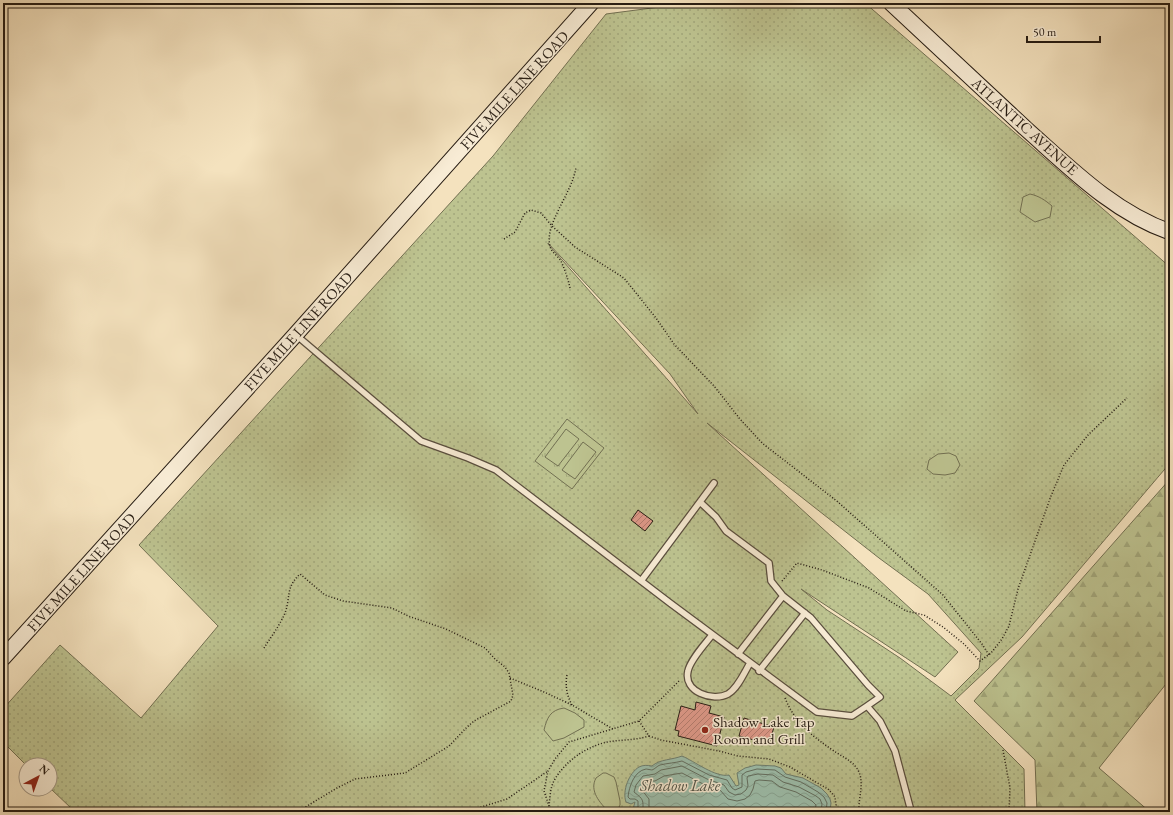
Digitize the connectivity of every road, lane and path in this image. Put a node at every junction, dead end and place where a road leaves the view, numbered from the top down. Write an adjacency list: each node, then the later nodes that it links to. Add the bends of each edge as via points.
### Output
1 (592, 3): 8 (main road, FIVE MILE LINE ROAD)
2 (891, 3): 5 (main road, ATLANTIC AVENUE, via 1087,182 1126,212)
3 (576, 168): 4 (path, via 575,178)
4 (552, 226): 6 (path, via 541,213 531,210 525,213 515,232); 7 (path, via 550,247 560,260); 19 (path, via 575,247 624,278 674,344 762,443 838,502 943,595)
5 (1170, 232)
6 (504, 239)
7 (570, 288)
8 (296, 334): 12 (lane, via 421,441 496,470); 20 (main road, FIVE MILE LINE ROAD)
9 (1127, 398): 19 (path, via 1088,435 1064,465 1018,589 1009,626)
10 (714, 483): 11 (lane)
11 (700, 502): 12 (lane); 13 (lane, via 726,531 769,563 771,581)
12 (641, 581): 16 (lane)
13 (777, 588): 14 (lane); 19 (path, via 797,563 822,570 869,588 906,611 924,615 964,644 980,661)
14 (783, 596): 15 (lane); 18 (lane)
15 (805, 614): 22 (lane); 28 (lane, via 880,697)
16 (712, 635): 18 (lane); 23 (lane)
17 (264, 648): 25 (path, via 285,612 293,581 300,574 325,595 343,601 392,608 446,629 485,648 506,667)
18 (738, 654): 21 (lane)
19 (989, 655)
20 (3, 658)
21 (750, 664): 22 (lane); 23 (lane, via 734,688 728,694 716,698 703,695 693,688 688,679)
22 (759, 670): 26 (lane)
23 (688, 672): 29 (path)
24 (567, 675): 27 (path, via 567,697)
25 (510, 678): 27 (path); 36 (path, via 513,695 511,701 474,721 449,746 405,773 355,779)
26 (780, 685): 28 (lane, via 817,712 852,716); 40 (path, via 800,725 857,769 861,782)
27 (572, 705): 30 (path)
28 (867, 706): 35 (lane, via 880,721 895,751)
29 (640, 721): 30 (path); 31 (path)
30 (613, 730): 33 (path, via 569,742)
31 (649, 736): 34 (path, via 604,743 572,759 554,780); 39 (path, via 738,756 769,759 790,767 828,789 835,797)
32 (1003, 750): 41 (path, via 1010,788)
33 (548, 771): 34 (path, via 544,791); 37 (path, via 507,799)
34 (549, 809): 38 (path)
35 (911, 811)
36 (297, 812)
37 (473, 812)
38 (551, 812)
39 (834, 812)
40 (859, 812)
41 (1009, 812)

